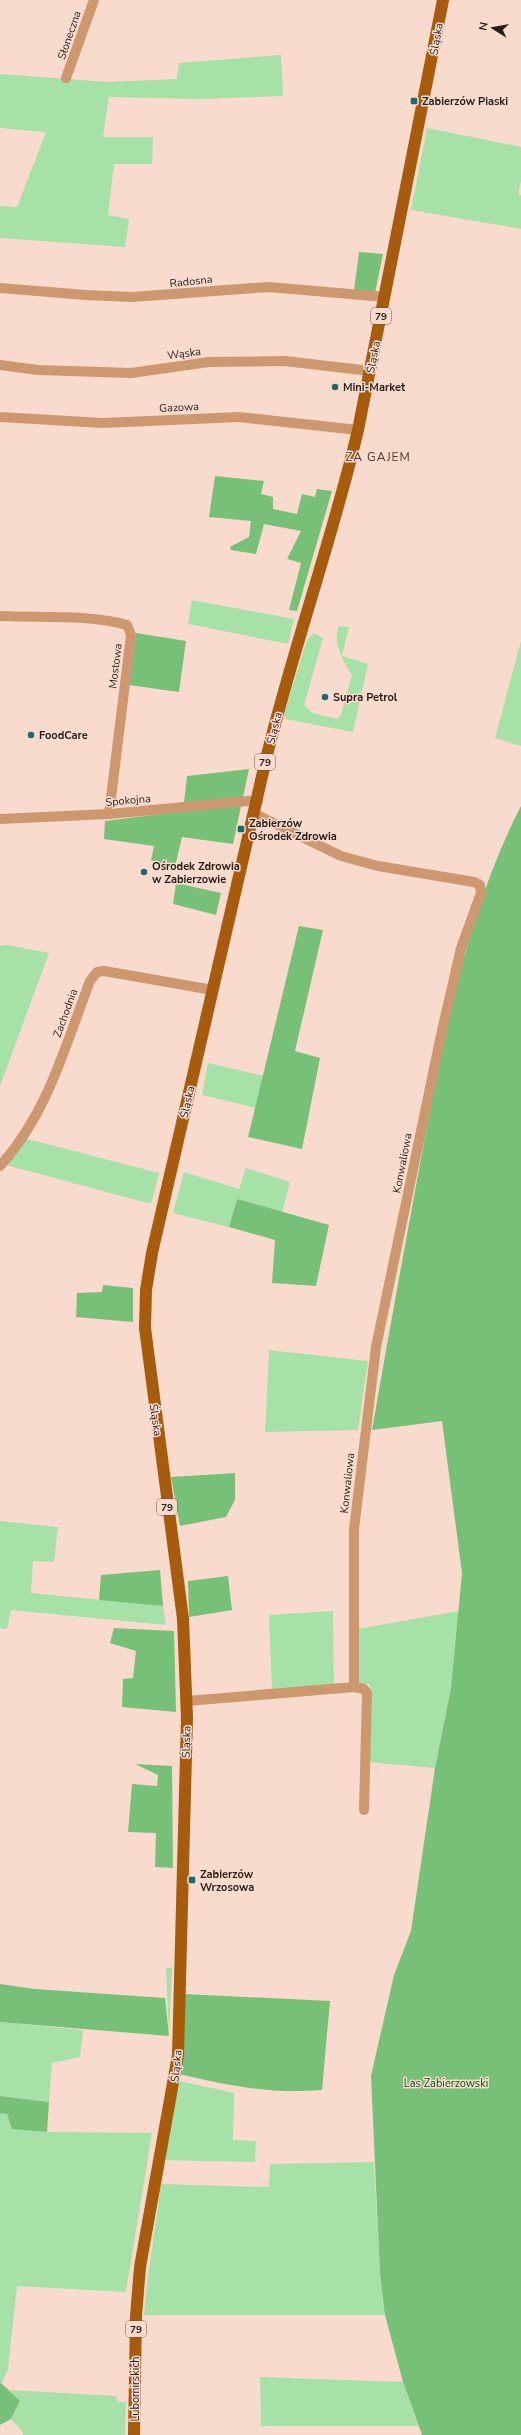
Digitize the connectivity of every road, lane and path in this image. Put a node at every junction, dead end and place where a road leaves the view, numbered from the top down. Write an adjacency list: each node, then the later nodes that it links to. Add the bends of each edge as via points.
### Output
1 (94, 0): 3 (street, Słoneczna)
2 (444, 0): 5 (main road, Śląska / 79)
3 (66, 78)
4 (0, 288): 5 (street, Radosna, via 86,296 132,297 268,287)
5 (385, 297): 7 (main road, Śląska / 79)
6 (0, 365): 7 (street, Wąska, via 45,370 130,373 204,362 285,361)
7 (370, 371): 9 (main road, Śląska / 79)
8 (0, 417): 9 (street, Gazowa, via 103,422 239,417)
9 (358, 430): 11 (main road, Śląska / 79, via 342,498 292,661)
10 (0, 616): 12 (street, Mostowa, via 78,619 127,625 131,635)
11 (258, 800): 12 (street, Spokojna); 13 (main road, Śląska / 79)
12 (109, 814): 14 (street, Spokojna)
13 (254, 814): 15 (main road, Śląska / 79); 17 (street, Konwaliowa, via 341,856 378,866 469,880 480,885 481,893 461,948 442,1028 376,1347 354,1529)
14 (0, 819)
15 (213, 990): 16 (street, Zachodnia, via 104,971 94,974 38,1112 17,1147); 18 (main road, Śląska / 79, via 152,1253 145,1305 152,1391 183,1619)
16 (0, 1166)
17 (354, 1687): 18 (street); 19 (street, via 364,1690 367,1694)
18 (187, 1701): 20 (main road, Śląska / 79, via 178,2056)
19 (364, 1810)
20 (148, 2223): 21 (main road, Lubomirskich / 79, via 137,2291)
21 (134, 2435)

